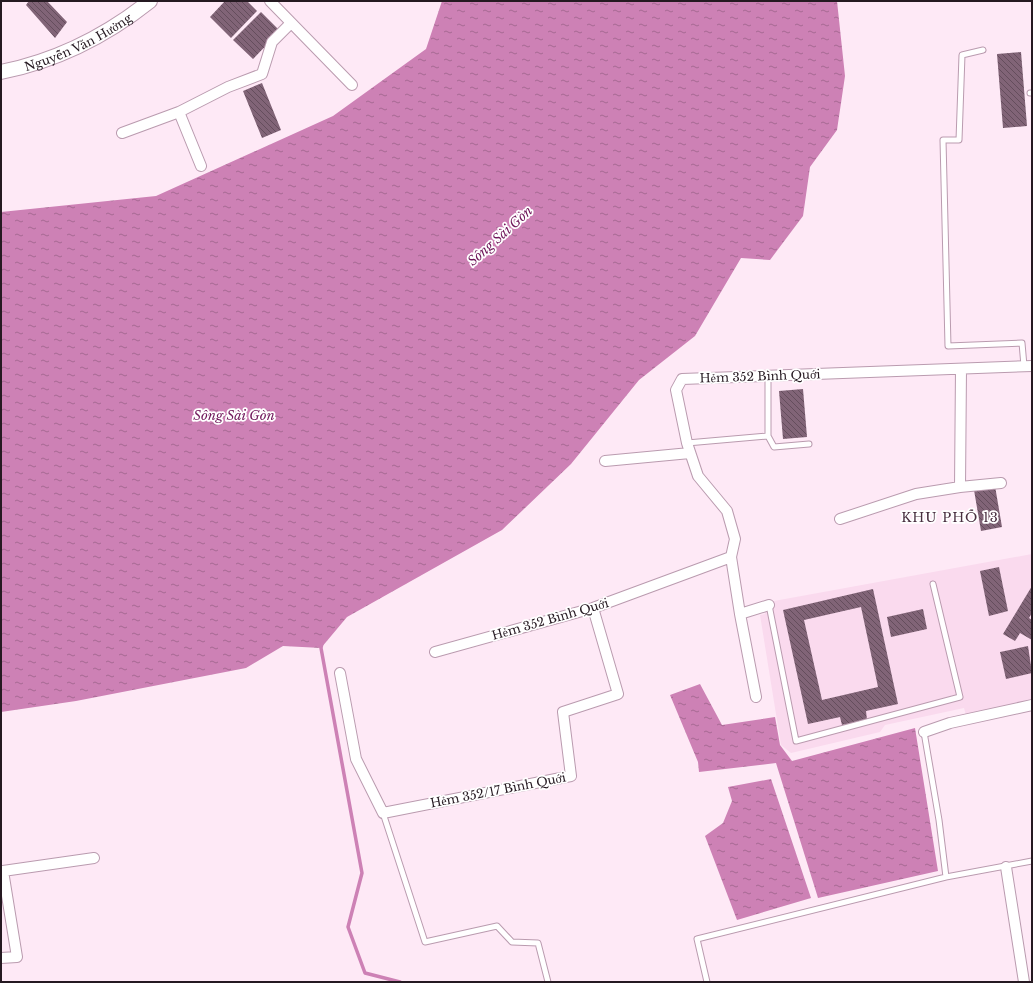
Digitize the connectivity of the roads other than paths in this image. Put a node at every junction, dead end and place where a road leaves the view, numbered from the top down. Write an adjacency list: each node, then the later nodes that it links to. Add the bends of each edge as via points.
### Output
1 (150, 1): 5 (main road, Nguyễn Văn Hưởng, via 100,36 59,55)
2 (270, 1): 3 (street)
3 (291, 23): 6 (street); 7 (street, via 272,42 262,74 228,87)
4 (983, 50): 10 (lane, via 962,55 959,140 943,140 948,346 1022,343)
5 (1, 72)
6 (352, 85)
7 (179, 112): 8 (street); 9 (street)
8 (122, 133)
9 (201, 166)
10 (1028, 366): 11 (street, Hẻm 352 Bình Quới)
11 (962, 369): 12 (street, Hẻm 352 Bình Quới); 18 (street)
12 (768, 376): 13 (lane); 15 (street, Hẻm 352 Bình Quới, via 682,379 676,390)
13 (768, 436): 14 (lane, via 774,446); 15 (lane)
14 (809, 444)
15 (689, 448): 16 (street); 20 (street, Hẻm 352 Bình Quới, via 698,476 727,510 735,539)
16 (605, 461)
17 (1001, 483): 18 (street)
18 (960, 487): 19 (street, via 916,494)
19 (840, 519)
20 (731, 557): 23 (street, Hẻm 352 Bình Quới); 24 (street, Hẻm 352 Bình Quới)
21 (933, 584): 22 (lane, via 960,697 796,741)
22 (769, 605): 24 (street)
23 (593, 608): 25 (street, Hẻm 352 Bình Quới); 30 (street, Hẻm 352/17 Bình Quới, via 618,694 563,712 571,776)
24 (740, 614): 27 (street, Hẻm 352 Bình Quới)
25 (435, 652)
26 (340, 673): 30 (street, via 356,759)
27 (756, 697)
28 (1032, 705): 29 (street, via 950,723)
29 (924, 732): 34 (lane)
30 (383, 813): 36 (lane, via 425,942 497,926 512,942 538,943)
31 (94, 858): 35 (street, via 3,871 17,957)
32 (1032, 861): 33 (lane)
33 (1006, 867): 34 (lane); 38 (street)
34 (946, 877): 37 (lane, via 697,939)
35 (1, 958)
36 (548, 982)
37 (707, 982)
38 (1024, 982)

